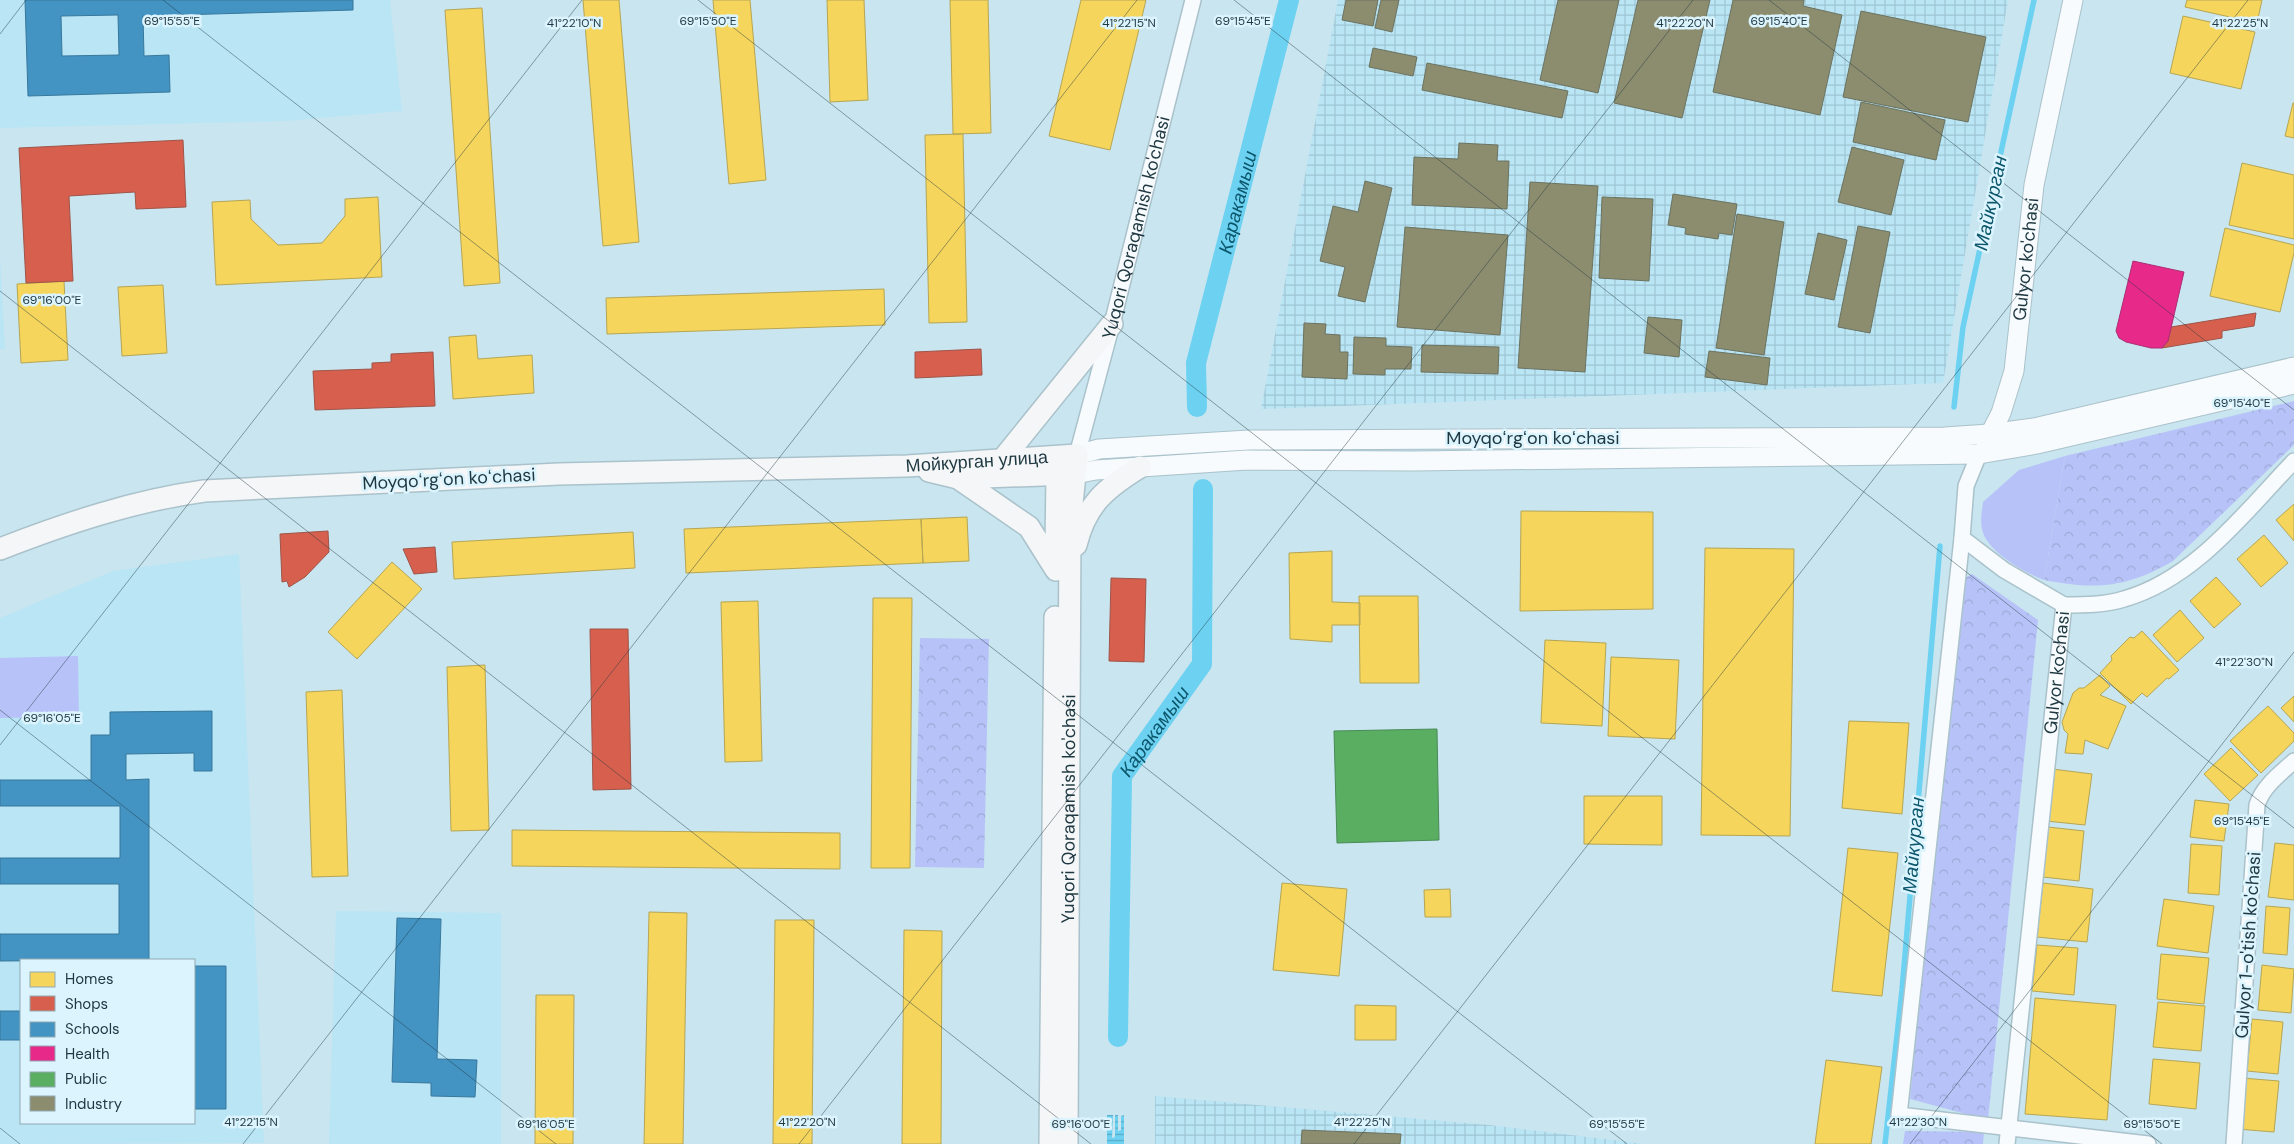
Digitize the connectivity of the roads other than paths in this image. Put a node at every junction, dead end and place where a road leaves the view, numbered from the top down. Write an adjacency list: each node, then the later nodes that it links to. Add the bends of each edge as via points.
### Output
1 (1193, 0): 3 (street, Yuqori Qoraqamish ko'chasi)
2 (2073, 0): 6 (street, Gulyor ko'chasi, via 2034,184 2014,371 2002,413)
3 (1112, 324): 8 (main road); 12 (street, Yuqori Qoraqamish ko'chasi)
4 (2294, 368): 6 (street, Moyqoʻrgʻon koʻchasi, via 2034,428)
5 (2294, 384): 7 (street, Moyqoʻrgʻon koʻchasi, via 2037,444)
6 (1990, 434): 7 (street, Gulyor ko'chasi); 12 (street, Moyqoʻrgʻon koʻchasi, via 1936,437 1249,440 1099,448)
7 (1979, 454): 11 (street, Moyqoʻrgʻon koʻchasi, via 1247,460); 14 (street, Gulyor ko'chasi, via 1966,486)
8 (1002, 460): 10 (main road, Мойкурган улица); 12 (main road, Мойкурган улица)
9 (2294, 461): 17 (street, via 2177,576 2105,604)
10 (907, 466): 13 (main road, Мойкурган улица); 15 (main road, Moyqoʻrgʻon koʻchasi, via 559,474 204,491 163,497 99,513)
11 (1147, 467): 12 (street, Moyqoʻrgʻon koʻchasi); 16 (main road, via 1110,486 1096,502)
12 (1070, 468): 13 (main road, Мойкурган улица); 16 (main road, Yuqori Qoraqamish ko'chasi, via 1070,524)
13 (958, 478): 16 (main road, via 1029,527)
14 (1962, 538): 17 (street, Gulyor ko'chasi, via 2004,570); 19 (street, via 1899,1115)
15 (0, 549)
16 (1063, 571): 20 (main road, Yuqori Qoraqamish ko'chasi); 21 (main road, Yuqori Qoraqamish ko'chasi)
17 (2064, 605): 19 (street, Gulyor ko'chasi)
18 (2294, 761): 24 (street, Gulyor 1-o'tish ko'chasi, via 2269,783 2257,805)
19 (2009, 1128): 22 (street, Gulyor ko'chasi); 23 (street)
20 (1050, 1144)
21 (1067, 1144)
22 (2007, 1144)
23 (2148, 1144)
24 (2234, 1144)

